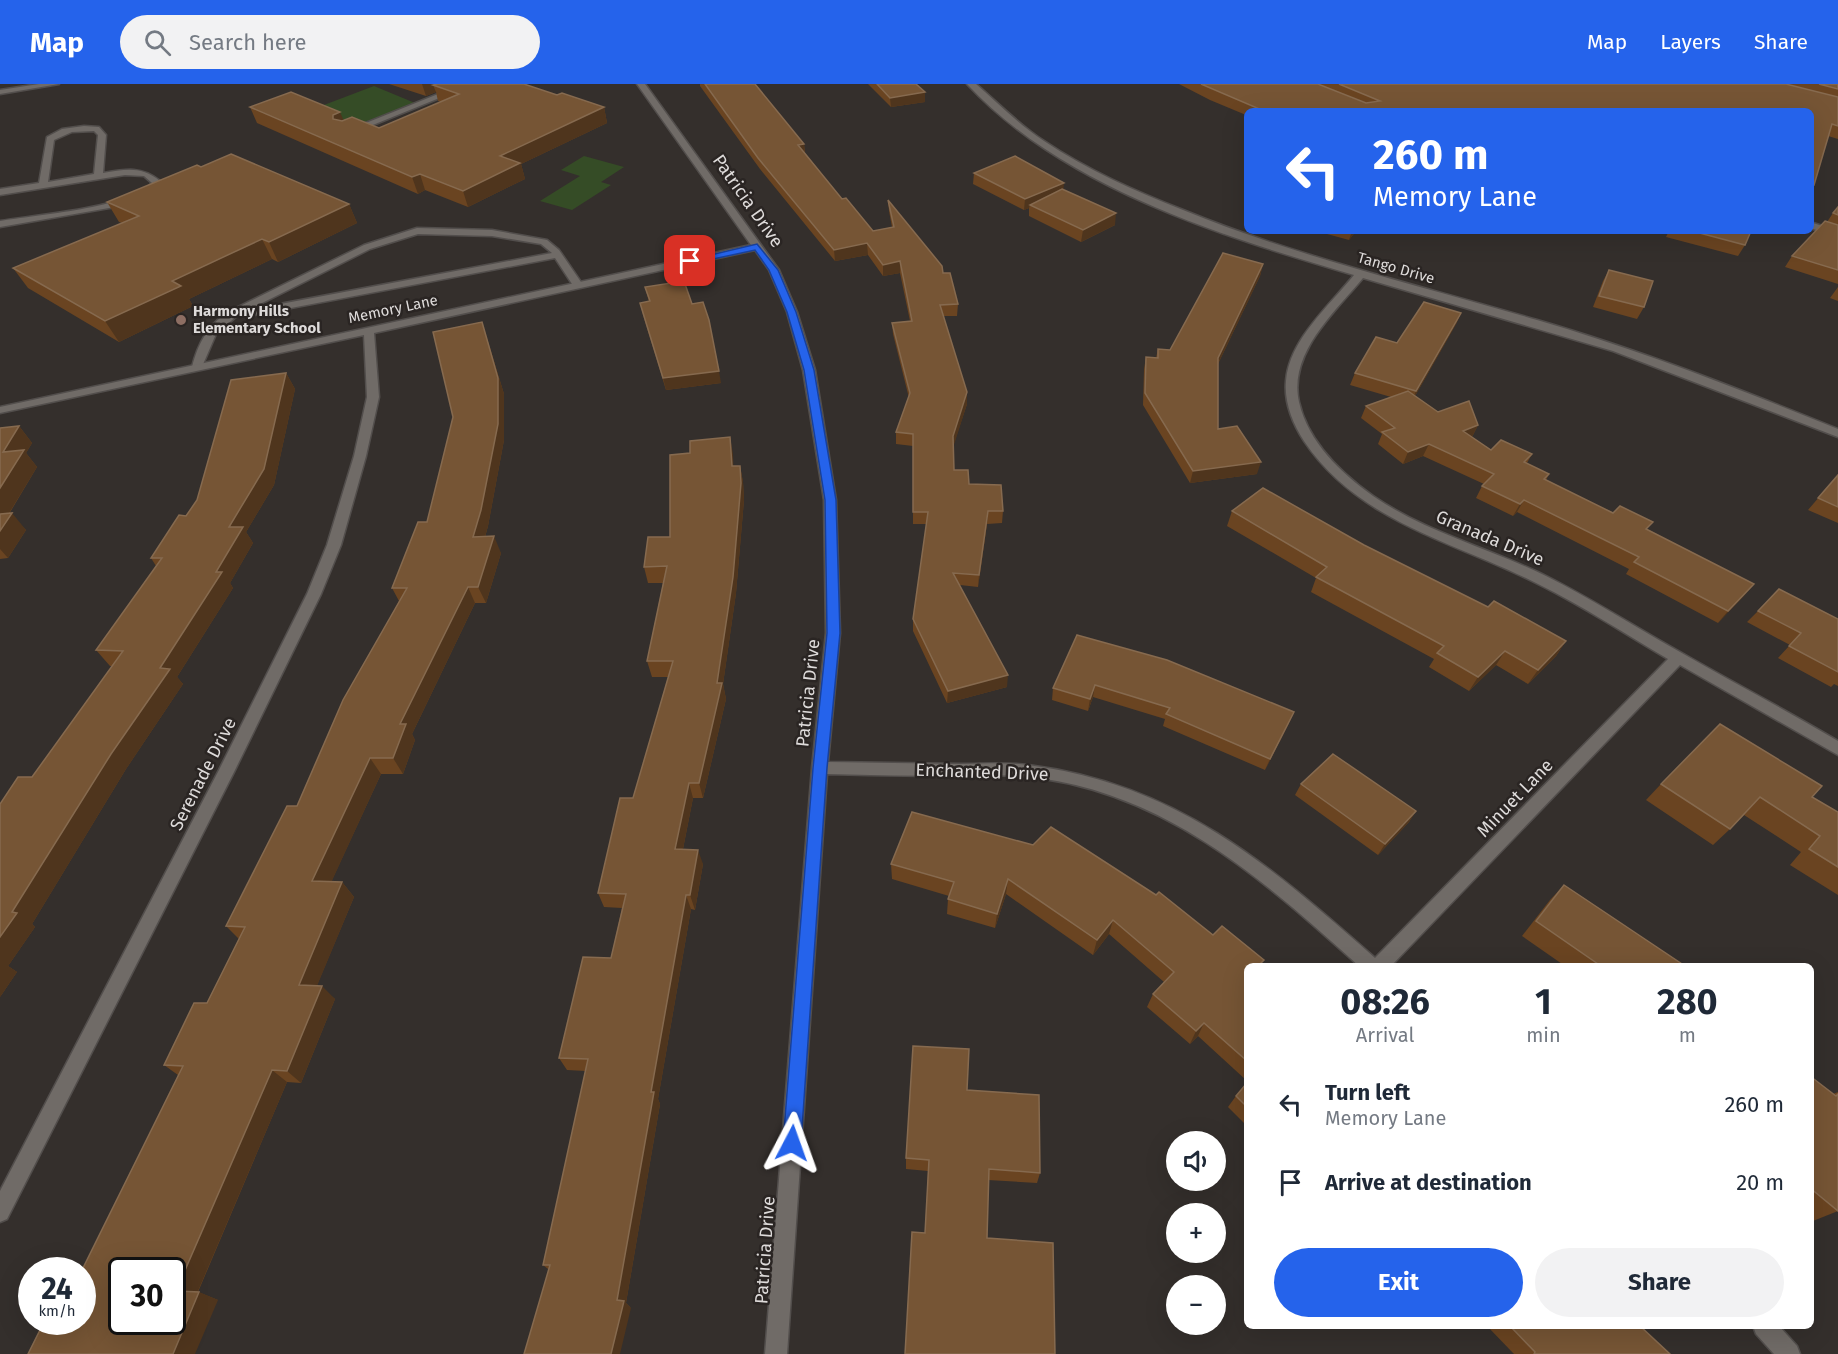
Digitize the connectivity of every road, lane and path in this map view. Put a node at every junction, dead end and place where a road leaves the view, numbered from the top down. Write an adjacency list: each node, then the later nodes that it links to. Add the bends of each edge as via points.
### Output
1 (2, 84): 6 (street)
2 (56, 84): 6 (street)
3 (470, 84): 7 (street)
4 (641, 84): 14 (street, Patricia Drive)
5 (971, 84): 16 (street, Tango Drive, via 1024,131 1129,191 1274,249)
6 (0, 92)
7 (344, 134)
8 (99, 176): 9 (street); 9 (street, via 102,135 96,129 81,129 50,139); 11 (street, via 146,174 157,183 129,202)
9 (43, 185): 10 (street)
10 (0, 192)
11 (0, 224)
12 (1814, 226): 13 (street)
13 (1838, 234)
14 (757, 246): 17 (street, Memory Lane); 25 (street, Patricia Drive, via 774,270 792,312 809,370 830,500 833,633)
15 (558, 255): 17 (street); 18 (street); 18 (street, via 544,242 526,237 417,231 367,247)
16 (1361, 273): 22 (street, Tango Drive, via 1586,338 1680,370); 23 (street, Granada Drive, via 1304,347 1293,371 1295,411 1309,441 1335,471 1370,499 1431,534 1542,580)
17 (578, 285): 19 (street, Memory Lane)
18 (226, 317): 20 (street, via 214,326)
19 (369, 330): 20 (street, Memory Lane); 28 (street, Serenade Drive, via 373,397 334,545 314,594)
20 (197, 367): 21 (street, Memory Lane)
21 (0, 410)
22 (1838, 433)
23 (1678, 658): 24 (street, Granada Drive); 27 (street, Minuet Lane)
24 (1838, 749)
25 (820, 768): 26 (street, Enchanted Drive, via 1027,770 1132,795 1166,809 1232,847); 30 (street, Patricia Drive)
26 (1369, 963)
27 (1382, 963)
28 (0, 1212)
29 (1767, 1329): 31 (street)
30 (776, 1354)
31 (1789, 1354)

